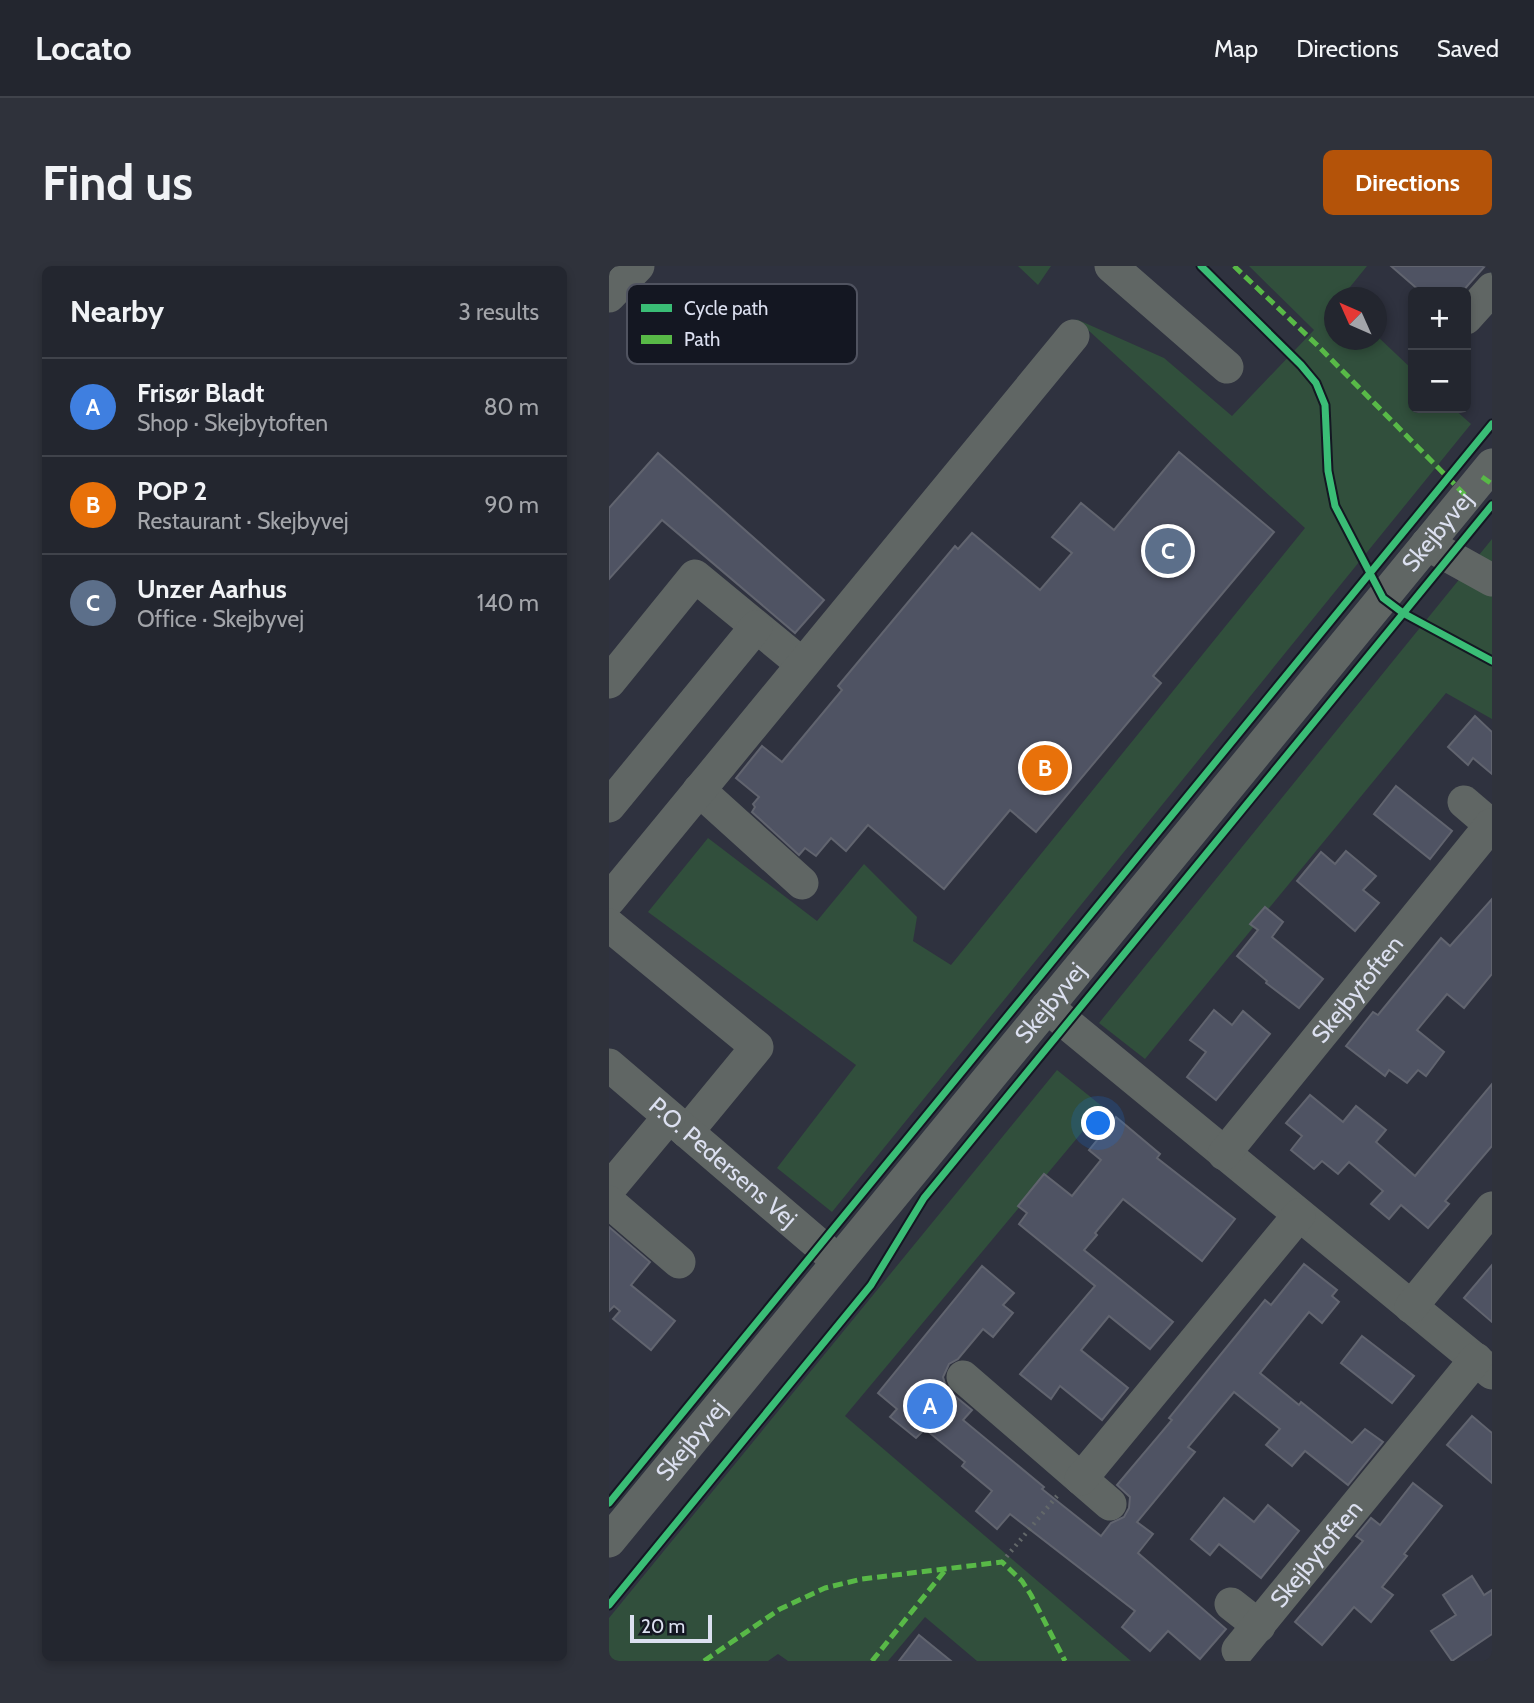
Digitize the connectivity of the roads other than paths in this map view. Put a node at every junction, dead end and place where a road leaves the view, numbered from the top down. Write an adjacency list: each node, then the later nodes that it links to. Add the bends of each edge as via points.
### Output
1 (638, 266): 4 (street)
2 (1111, 266): 7 (street)
3 (1492, 289): 5 (street)
4 (609, 296)
5 (1471, 312)
6 (1073, 336): 12 (street)
7 (1227, 367)
8 (1492, 465): 9 (street, Skejbyvej)
9 (1427, 544): 10 (street); 21 (street, Skejbyvej)
10 (1492, 580)
11 (756, 626): 12 (street); 13 (street, via 695,576); 16 (street)
12 (802, 664): 14 (street)
13 (609, 682)
14 (699, 790): 18 (street); 19 (street)
15 (1464, 802): 17 (street, Skejbytoften)
16 (609, 806)
17 (1492, 825): 24 (street, Skejbytoften)
18 (802, 883)
19 (609, 900)
20 (609, 925): 23 (street, via 757,1047)
21 (1047, 1007): 24 (street, Skejbytoften); 29 (street, Skejbyvej)
22 (609, 1065): 23 (street, P.O. Pedersens Vej)
23 (678, 1124): 25 (street); 29 (street, P.O. Pedersens Vej)
24 (1224, 1154): 28 (street, Skejbytoften)
25 (609, 1189)
26 (609, 1202): 30 (street)
27 (1492, 1208): 31 (street)
28 (1299, 1215): 31 (street, Skejbytoften); 34 (street)
29 (838, 1261): 36 (street, Skejbyvej)
30 (679, 1262)
31 (1411, 1307): 32 (street, Skejbytoften)
32 (1484, 1366): 37 (street, Skejbytoften, via 1249,1638)
33 (963, 1377): 34 (street)
34 (1078, 1477): 35 (street)
35 (1110, 1504)
36 (609, 1541)
37 (1231, 1604)

